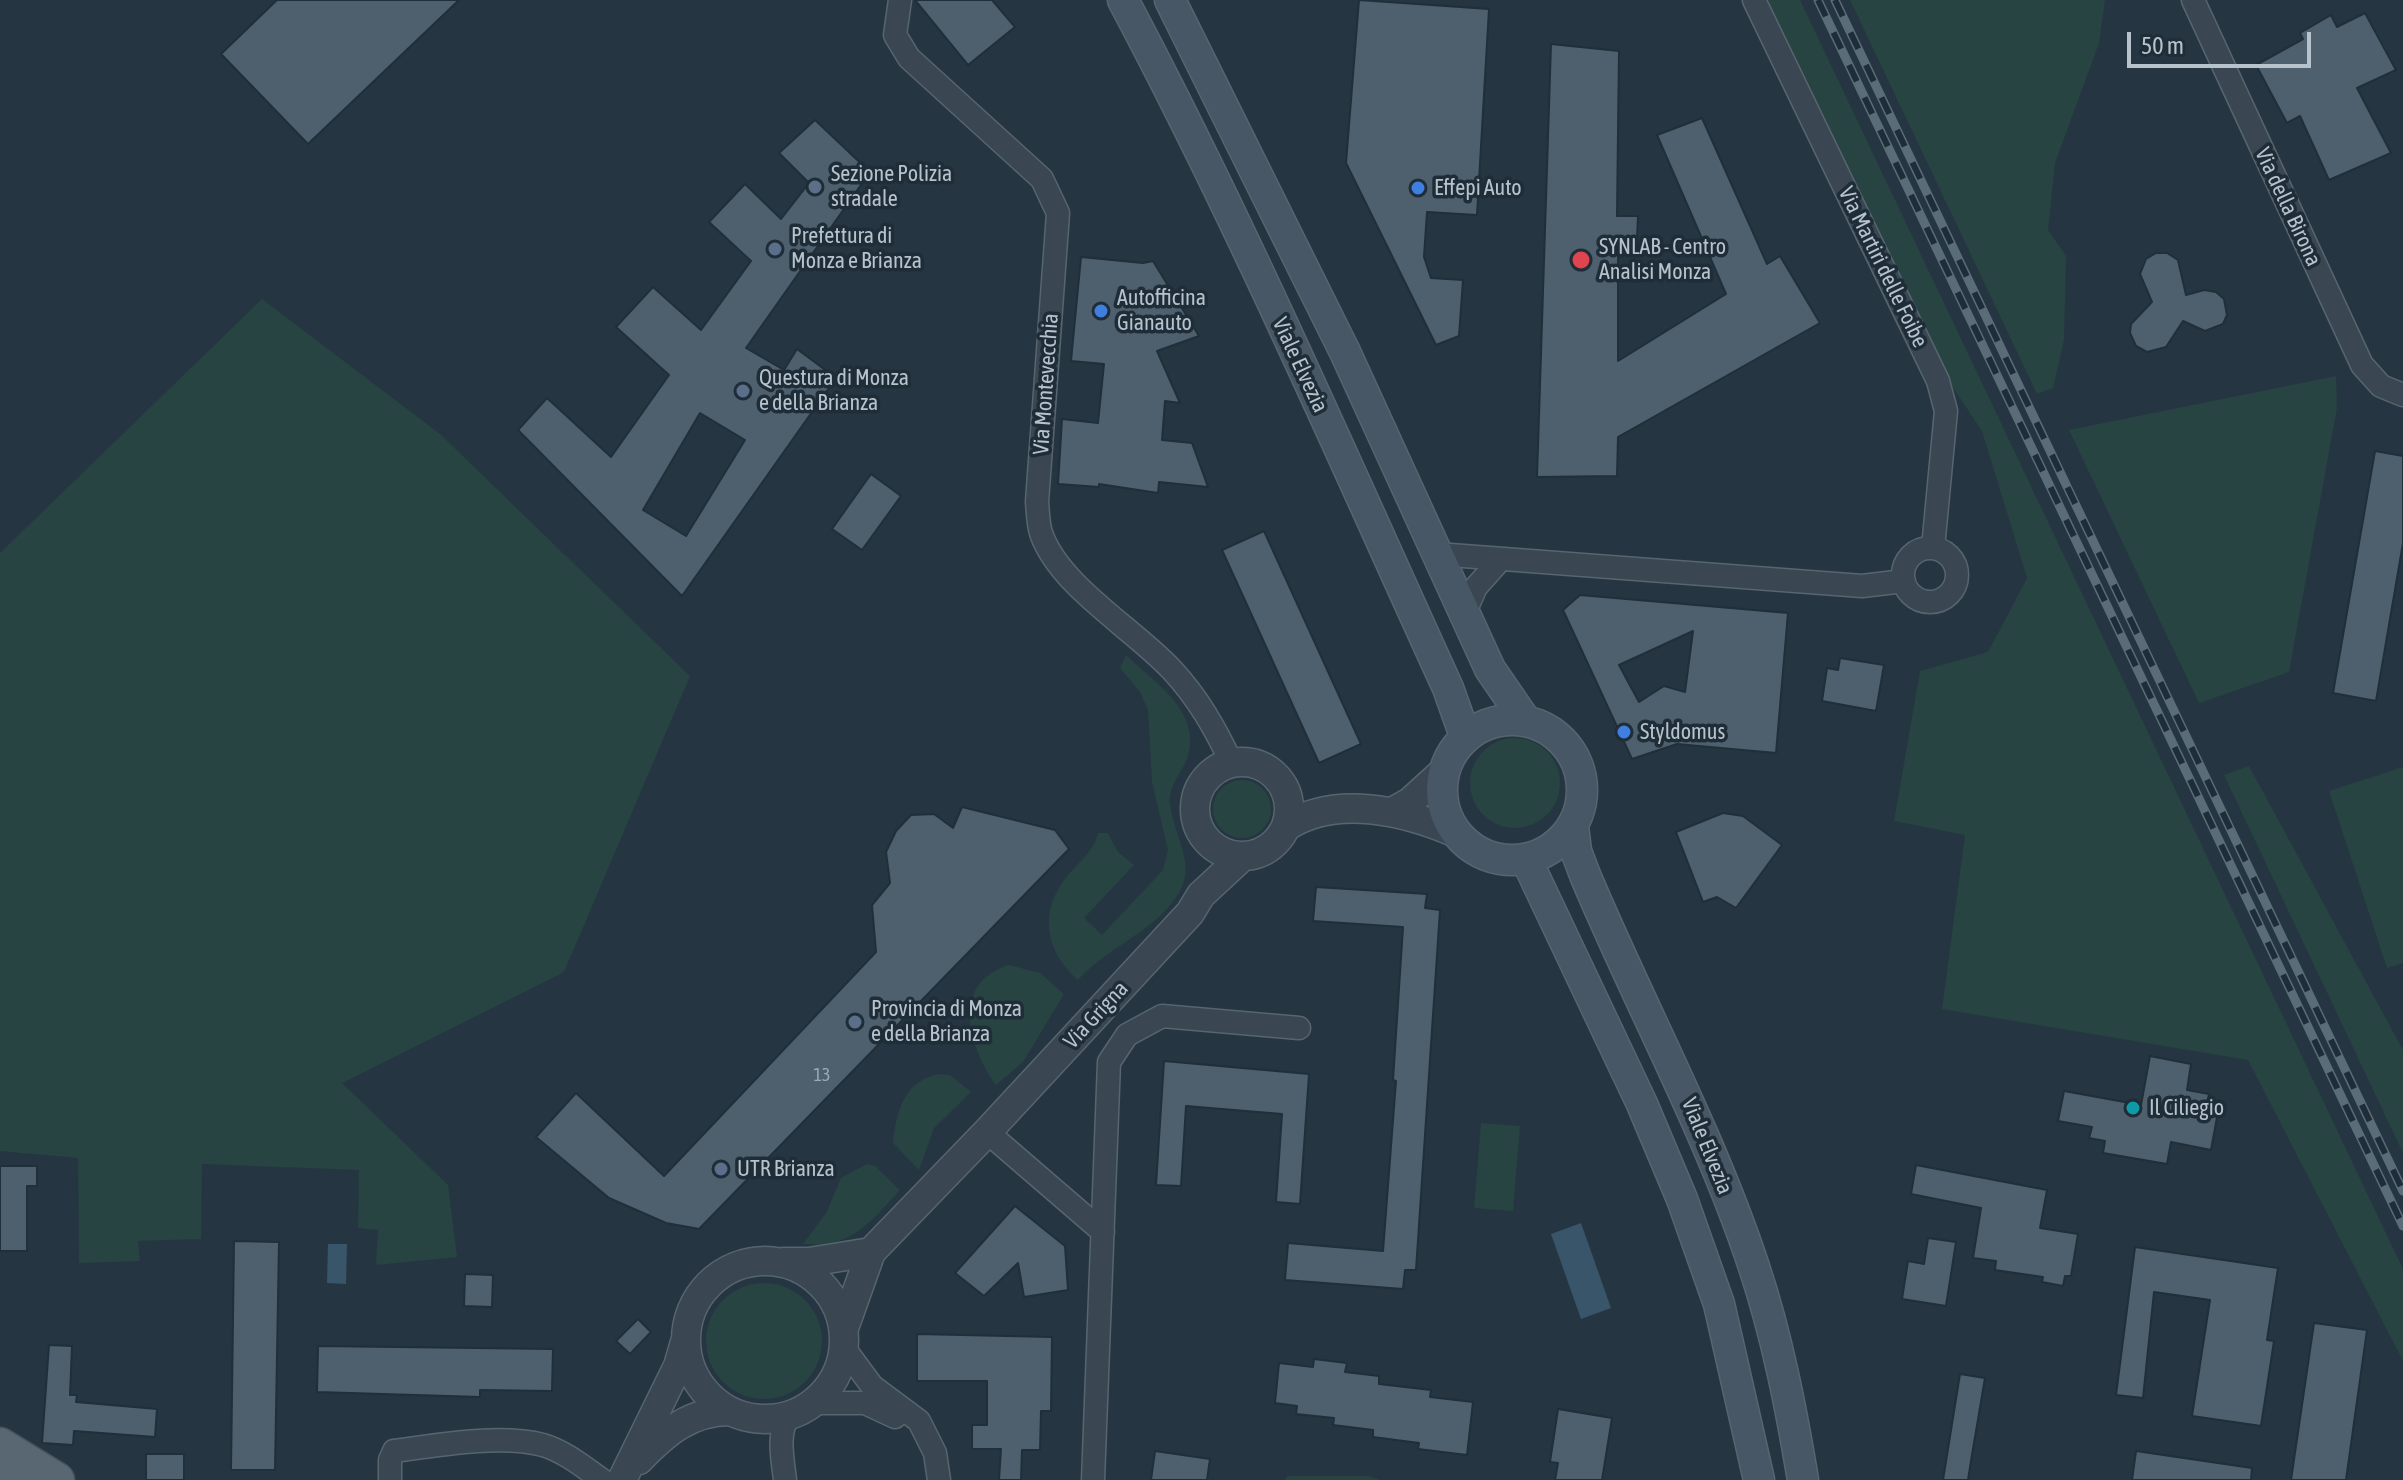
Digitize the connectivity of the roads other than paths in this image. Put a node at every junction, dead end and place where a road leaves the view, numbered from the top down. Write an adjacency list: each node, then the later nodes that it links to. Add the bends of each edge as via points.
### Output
1 (900, 0): 14 (street, Via Montevecchia, via 895,35 909,58 1042,179 1058,213 1037,502 1041,533 1079,585 1198,700)
2 (1123, 0): 13 (main road, Viale Elvezia, via 1297,358)
3 (1170, 0): 8 (main road, Viale Elvezia, via 1345,352)
4 (1754, 0): 7 (street, Via Martiri delle Foibe, via 1938,381 1946,411)
5 (2193, 0): 6 (street, Via della Birona, via 2362,365 2381,386)
6 (2403, 395)
7 (1933, 548): 10 (street, via 1907,560); 10 (street, via 1955,566 1951,591 1927,601 1911,594)
8 (1437, 554): 9 (street); 11 (main road, Viale Elvezia)
9 (1501, 559): 10 (street, via 1862,586); 11 (street, via 1476,587)
10 (1904, 581)
11 (1464, 614): 12 (main road, Viale Elvezia, via 1490,669)
12 (1525, 720): 13 (main road, via 1504,719); 19 (main road, Viale Elvezia, via 1564,742 1576,760 1582,794)
13 (1465, 736): 15 (main road)
14 (1231, 762): 16 (street, via 1262,766); 22 (street, via 1206,777 1194,805 1201,834)
15 (1443, 772): 18 (street); 21 (main road, via 1445,814)
16 (1285, 788): 17 (street); 20 (street)
17 (1325, 810): 18 (street); 20 (street)
18 (1392, 812): 21 (street)
19 (1573, 826): 24 (main road, via 1545,853); 46 (main road, Viale Elvezia, via 1585,875 1673,1064 1754,1266 1787,1386)
20 (1286, 827): 23 (street, via 1268,848)
21 (1456, 833): 24 (main road, via 1487,856)
22 (1211, 845): 23 (street); 25 (street, Via Grigna)
23 (1242, 857): 25 (street, Via Grigna)
24 (1526, 859): 45 (main road, Viale Elvezia, via 1682,1199 1719,1304)
25 (1201, 895): 27 (street, Via Grigna)
26 (1299, 1028): 28 (street, via 1162,1016 1127,1035 1109,1062)
27 (987, 1132): 28 (street); 29 (street, Via Grigna)
28 (1103, 1232): 44 (street)
29 (871, 1252): 30 (street); 32 (street, Via Grigna)
30 (776, 1262): 31 (street, via 747,1263 716,1278 695,1303); 32 (street, via 798,1268 820,1283 837,1306)
31 (686, 1333): 34 (street, via 687,1356 698,1382); 38 (street, via 678,1366)
32 (844, 1338): 33 (street, via 834,1381); 35 (street, via 872,1386 913,1415)
33 (802, 1409): 34 (street, via 755,1419); 35 (street, via 855,1402 875,1406); 42 (street, via 786,1419 781,1441)
34 (730, 1411): 38 (street, via 673,1427)
35 (929, 1440): 43 (street)
36 (0, 1445): 40 (main road)
37 (0, 1476): 39 (main road)
38 (617, 1477): 41 (street, via 545,1445 481,1443 394,1451)
39 (7, 1480)
40 (57, 1480)
41 (390, 1480)
42 (785, 1480)
43 (939, 1480)
44 (1093, 1480)
45 (1759, 1480)
46 (1803, 1480)

